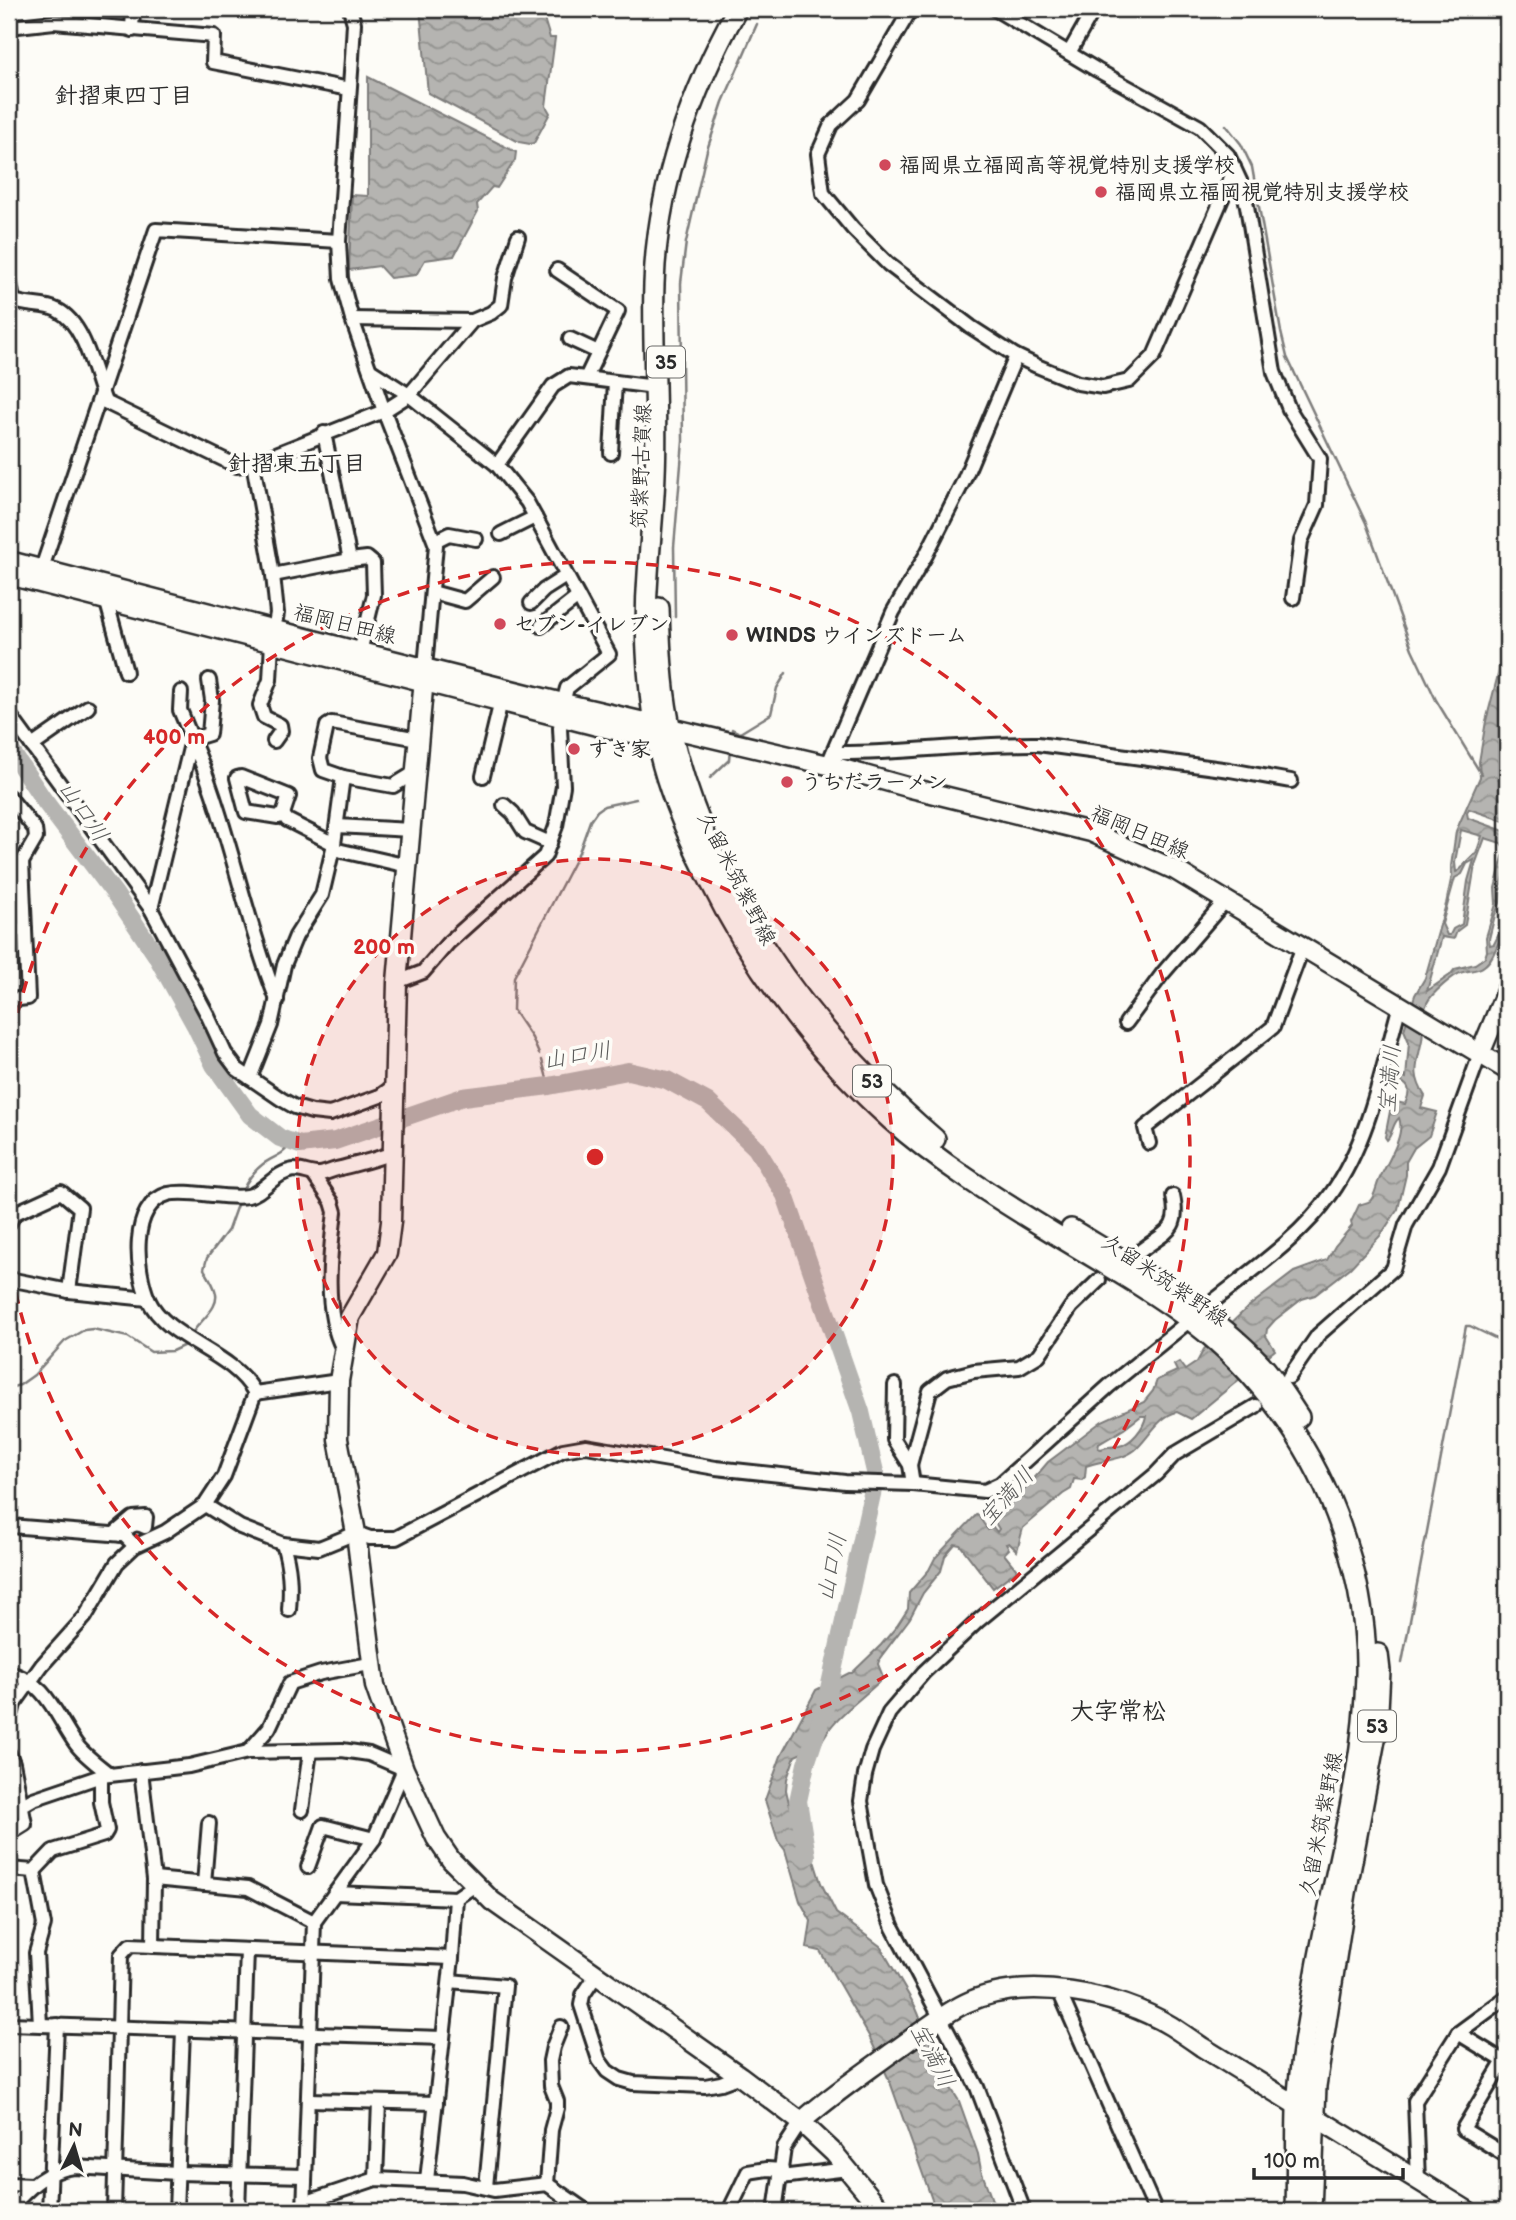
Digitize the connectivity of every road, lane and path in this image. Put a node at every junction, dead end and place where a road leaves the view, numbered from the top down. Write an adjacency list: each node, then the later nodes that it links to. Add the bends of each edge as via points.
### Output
1 (133, 9): 9 (street)
2 (351, 9): 11 (street)
3 (737, 9): 25 (main road, 筑紫野古賀線 / 35, via 702,76 676,149 664,202 654,278)
4 (748, 9): 60 (main road, 筑紫野古賀線 / 35, via 694,132 668,259 667,432 658,575)
5 (911, 9): 21 (street, via 858,100 831,125 818,154 823,192 888,264)
6 (995, 9): 10 (street)
7 (1094, 9): 10 (street)
8 (9, 27): 9 (street, via 54,22)
9 (131, 30): 11 (street, via 214,36 213,62)
10 (1069, 53): 12 (street, via 1200,127)
11 (349, 89): 14 (street)
12 (1234, 167): 21 (street, via 1154,356 1129,381 1103,387 1078,383); 47 (street, via 1247,206 1274,372 1289,409 1320,459 1317,505 1301,541)
13 (518, 237): 18 (street, via 501,305)
14 (339, 241): 17 (street, via 341,279); 26 (street, via 156,230)
15 (557, 270): 20 (street, via 618,311)
16 (9, 278): 26 (street, via 13,300 60,311 74,323)
17 (352, 319): 18 (street); 22 (street)
18 (472, 321): 27 (street)
19 (570, 339): 20 (street)
20 (598, 352): 23 (street)
21 (1016, 356): 65 (street, via 963,482 893,612)
22 (370, 370): 27 (street); 28 (street)
23 (586, 378): 24 (street); 32 (street, via 569,376 553,386)
24 (615, 382): 25 (street); 30 (street)
25 (655, 387): 60 (main road, 筑紫野古賀線 / 35, via 647,645)
26 (102, 394): 31 (street, via 105,402 237,466); 41 (street)
27 (409, 395): 28 (street); 32 (street)
28 (383, 411): 29 (street); 36 (street)
29 (324, 433): 31 (street); 37 (street)
30 (611, 453)
31 (253, 463): 40 (street)
32 (497, 465): 33 (street)
33 (535, 517): 34 (street); 42 (street)
34 (501, 534)
35 (476, 539): 36 (street, via 449,534)
36 (435, 541): 44 (street)
37 (350, 560): 40 (street); 51 (street, via 367,558 373,563 374,595)
38 (9, 561): 41 (street, 福岡日田線)
39 (9, 575): 41 (street, 福岡日田線)
40 (273, 575): 50 (street, via 277,613)
41 (40, 576): 45 (street, 福岡日田線)
42 (566, 576): 46 (street); 48 (street)
43 (493, 577): 44 (street, via 465,601)
44 (432, 592): 53 (street)
45 (107, 593): 50 (street, 福岡日田線); 52 (street)
46 (578, 597): 49 (street); 58 (street, via 609,654 567,688)
47 (1293, 598)
48 (531, 603)
49 (541, 626)
50 (273, 635): 51 (street, 福岡日田線); 53 (street, 福岡日田線); 62 (street, via 270,680 260,705 264,717 280,725)
51 (360, 652): 53 (street, 福岡日田線)
52 (125, 673)
53 (425, 674): 56 (street, 福岡日田線); 58 (street, 福岡日田線); 61 (street)
54 (209, 680): 63 (street, via 209,734 196,738)
55 (181, 692): 63 (street, via 180,710)
56 (501, 701): 58 (street, 福岡日田線); 67 (street)
57 (88, 707): 64 (street)
58 (562, 710): 60 (street, 福岡日田線, via 632,733); 75 (street, via 564,786)
59 (9, 714): 64 (street)
60 (660, 729): 65 (street, 福岡日田線); 104 (main road, 久留米筑紫野線 / 53, via 725,879 768,955 834,1042 938,1142 1159,1282)
61 (418, 739): 66 (street); 68 (street, via 332,723 327,726 320,758 323,770)
62 (274, 741)
63 (194, 744): 80 (street); 87 (street)
64 (32, 746): 80 (street)
65 (830, 759): 69 (street, via 1038,744); 79 (street, 福岡日田線, via 911,788 1091,832 1175,870)
66 (416, 772): 68 (street, via 393,786); 74 (street)
67 (483, 776)
68 (343, 777): 73 (street)
69 (1291, 781)
70 (9, 798): 77 (street, via 36,838)
71 (504, 805): 75 (street, via 525,832)
72 (283, 814): 76 (street)
73 (337, 826): 74 (street); 76 (street)
74 (411, 831): 78 (street)
75 (550, 843): 84 (street, via 545,856 448,943 423,972)
76 (334, 846): 78 (street); 87 (street, via 322,895 296,936)
77 (15, 862): 81 (street)
78 (408, 866): 84 (street)
79 (1226, 900): 83 (street, 福岡日田線); 89 (street)
80 (151, 909): 92 (street, via 225,1053)
81 (25, 929): 82 (street); 86 (street, via 28,998)
82 (9, 931)
83 (1303, 946): 88 (street, 福岡日田線); 94 (street, via 1273,1027 1145,1128)
84 (397, 982): 93 (street)
85 (1507, 989): 90 (street)
86 (9, 1000)
87 (277, 1000): 92 (street)
88 (1403, 1007): 90 (street, 福岡日田線); 104 (street, via 1364,1129 1330,1195 1293,1236)
89 (1126, 1023)
90 (1476, 1052): 91 (street, 福岡日田線); 106 (street, via 1439,1167 1406,1225 1394,1269 1318,1335)
91 (1507, 1070)
92 (250, 1078): 93 (street, via 295,1107 330,1114)
93 (394, 1090): 95 (street)
94 (1149, 1143)
95 (392, 1149): 96 (street, via 366,1163); 105 (street, via 387,1253 350,1317)
96 (313, 1174): 103 (street, via 294,1170 249,1196 167,1194 153,1203 138,1237); 105 (street, via 335,1212 329,1276 336,1336)
97 (1173, 1196): 99 (street, via 1174,1224)
98 (9, 1223): 102 (street, via 15,1213 61,1192 80,1208)
99 (1138, 1253)
100 (9, 1279): 102 (street)
101 (1099, 1280): 111 (street, via 1071,1307 1039,1355 1019,1367 947,1378 930,1391)
102 (69, 1291): 103 (street)
103 (148, 1299): 109 (street, via 165,1322 229,1364)
104 (1199, 1319): 112 (street, via 1109,1387 1000,1484 985,1491); 167 (main road, 久留米筑紫野線 / 53, via 1290,1403 1314,1440 1344,1497 1363,1554 1375,1612 1380,1671 1377,1729 1318,2073)
105 (344, 1349): 107 (street)
106 (1289, 1377)
107 (339, 1381): 109 (street); 115 (street, via 338,1439)
108 (895, 1385): 111 (street, via 894,1440)
109 (255, 1393): 113 (street, via 224,1476)
110 (1256, 1406): 151 (street, via 1175,1454 979,1620 889,1713 872,1750 861,1801 869,1854 893,1928)
111 (910, 1465): 112 (street)
112 (911, 1484): 115 (street, via 716,1468 586,1446 563,1450 396,1538)
113 (205, 1505): 116 (street, via 240,1527); 117 (street)
114 (9, 1526): 117 (street, via 118,1535)
115 (356, 1533): 116 (street, via 319,1548); 119 (street)
116 (283, 1544): 118 (street, via 290,1566)
117 (135, 1546): 121 (street, via 117,1563 85,1617)
118 (289, 1610)
119 (370, 1664): 124 (street, via 290,1683 269,1728); 126 (street)
120 (9, 1673): 121 (street)
121 (30, 1683): 122 (street); 128 (street, via 44,1692 77,1746)
122 (9, 1716)
123 (310, 1751): 124 (street); 126 (street, via 369,1754); 130 (street)
124 (248, 1752): 127 (street)
125 (9, 1754): 129 (street)
126 (404, 1769): 133 (street); 139 (street, via 436,1838)
127 (141, 1771): 128 (street); 137 (street)
128 (105, 1775): 129 (street); 136 (street, via 101,1802 104,1835 52,1851)
129 (15, 1807): 132 (street, via 25,1824)
130 (302, 1810)
131 (209, 1823): 138 (street)
132 (9, 1834)
133 (374, 1839): 134 (street, via 323,1826); 140 (street)
134 (308, 1867)
135 (9, 1869): 136 (street)
136 (34, 1871): 153 (street, via 44,1925 36,1953)
137 (154, 1880): 138 (street); 143 (street)
138 (204, 1884): 142 (street, via 248,1888)
139 (475, 1885): 141 (street); 147 (street)
140 (335, 1893): 141 (street); 142 (street)
141 (456, 1898): 146 (street)
142 (314, 1922): 145 (street)
143 (153, 1946): 144 (street); 156 (street, via 130,1945 121,1955)
144 (247, 1950): 145 (street); 158 (street)
145 (312, 1952): 146 (street); 159 (street)
146 (452, 1958): 148 (street)
147 (597, 1974): 163 (street); 163 (street, via 581,2005 607,2071 633,2083 705,2085)
148 (450, 1980): 161 (street); 183 (street, via 505,1986)
149 (1059, 1991): 151 (street, via 995,1993 966,2003); 167 (street, via 1103,1998 1170,2025); 184 (street)
150 (1507, 1997): 160 (street)
151 (937, 2021): 168 (street); 195 (street, via 977,2087)
152 (9, 2024): 153 (street)
153 (40, 2024): 154 (street)
154 (57, 2025): 156 (street); 174 (street)
155 (561, 2026): 181 (street, via 550,2061 557,2108)
156 (118, 2028): 157 (street); 170 (street)
157 (183, 2030): 158 (street); 172 (street)
158 (244, 2031): 159 (street); 175 (street)
159 (311, 2033): 161 (street); 164 (street)
160 (1458, 2033): 162 (street); 179 (street, via 1415,2101)
161 (443, 2038): 166 (street)
162 (1506, 2062): 169 (street, via 1463,2129)
163 (740, 2076): 168 (street)
164 (308, 2100): 165 (street); 176 (street)
165 (379, 2102): 166 (street); 177 (street)
166 (436, 2103): 178 (street)
167 (1305, 2112): 179 (street); 196 (main road, 久留米筑紫野線 / 53); 197 (main road, 久留米筑紫野線 / 53)
168 (802, 2122): 171 (street); 173 (street, via 784,2148)
169 (1507, 2156)
170 (115, 2168): 172 (street); 174 (street, via 74,2167); 188 (street)
171 (848, 2169): 173 (street); 194 (street)
172 (177, 2173): 175 (street); 189 (street)
173 (782, 2173): 192 (street, via 767,2169 748,2172); 193 (street)
174 (50, 2174): 182 (street); 187 (street)
175 (239, 2174): 176 (street); 190 (street)
176 (305, 2176): 185 (street)
177 (376, 2179): 178 (street); 185 (street)
178 (427, 2180): 183 (street)
179 (1418, 2181): 198 (street)
180 (9, 2184): 182 (street)
181 (547, 2184): 183 (street); 191 (street)
182 (32, 2185): 186 (street)
183 (486, 2187)
184 (1153, 2204)
185 (304, 2207)
186 (9, 2209)
187 (49, 2211)
188 (114, 2211)
189 (176, 2211)
190 (238, 2211)
191 (586, 2211)
192 (729, 2211)
193 (775, 2211)
194 (882, 2211)
195 (1024, 2211)
196 (1296, 2211)
197 (1311, 2211)
198 (1468, 2211)

